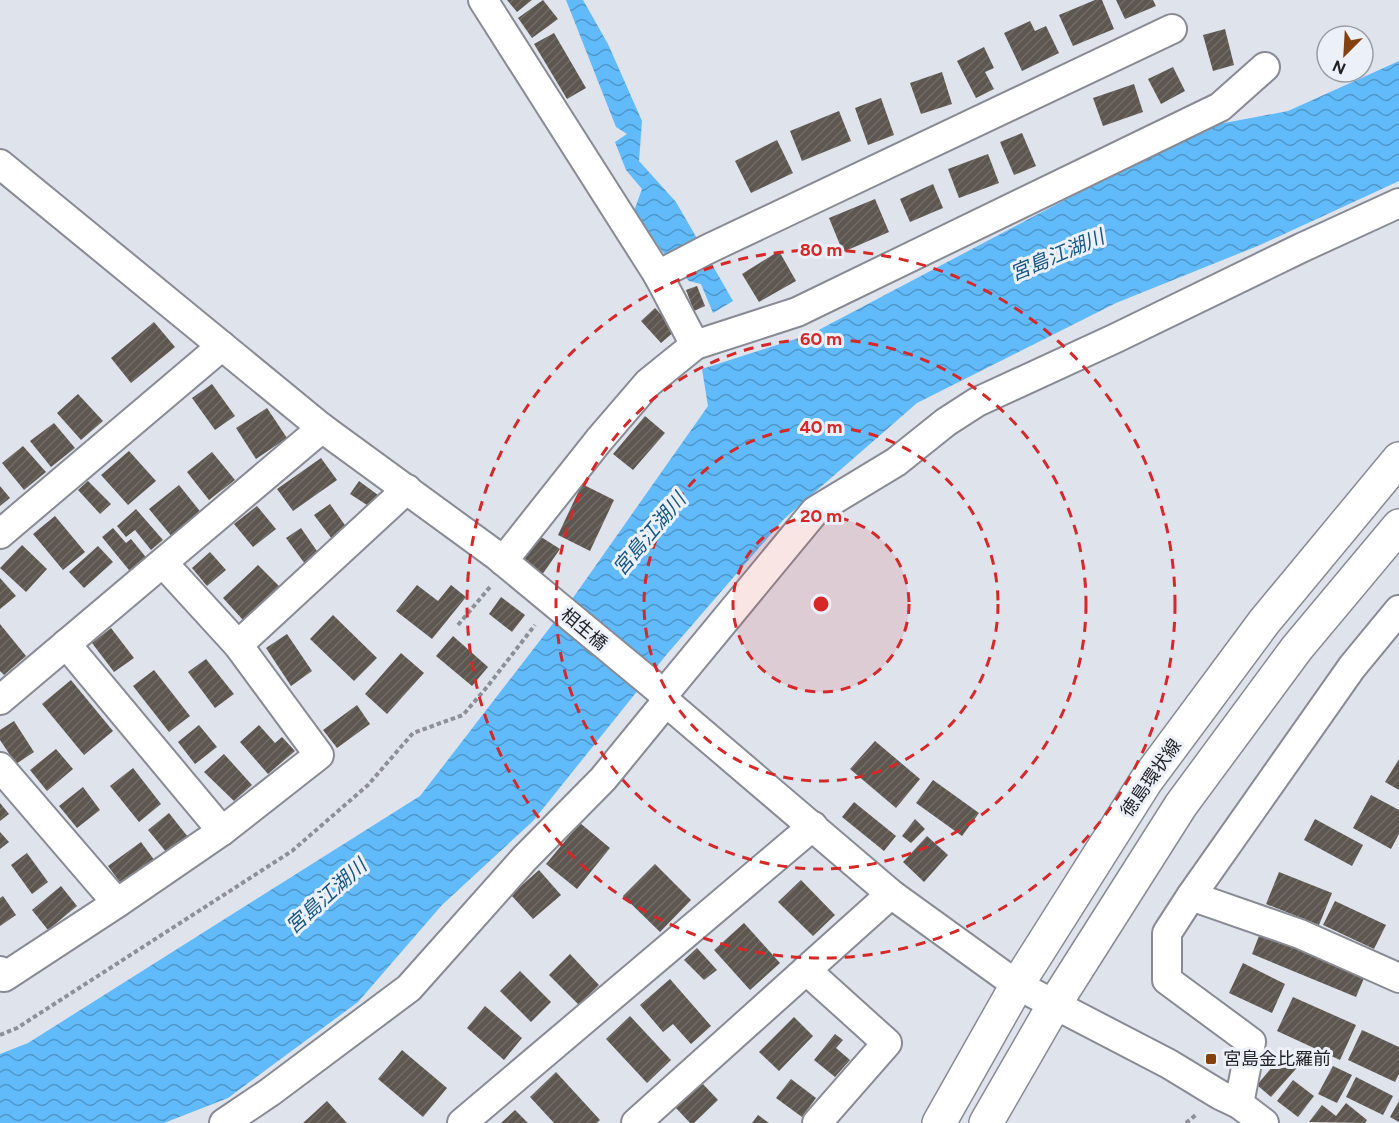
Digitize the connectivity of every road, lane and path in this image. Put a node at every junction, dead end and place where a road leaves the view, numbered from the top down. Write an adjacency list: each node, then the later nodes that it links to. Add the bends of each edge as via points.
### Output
1 (483, 0): 6 (street)
2 (1172, 28): 6 (street)
3 (1265, 67): 7 (street, via 1220,107 797,312)
4 (0, 164): 8 (street, 相生橋)
5 (1399, 203): 21 (street, via 977,402 946,422 896,462 815,511)
6 (658, 274): 7 (street)
7 (695, 345): 15 (street, via 648,382 599,440)
8 (222, 346): 9 (street, 相生橋); 13 (street)
9 (322, 428): 11 (street, 相生橋); 14 (street)
10 (1399, 459): 32 (main road, 徳島環状線, via 1264,622 1146,781)
11 (407, 489): 15 (street, 相生橋); 20 (street)
12 (1399, 526): 33 (main road, via 1298,648 1181,805)
13 (0, 534)
14 (163, 563): 19 (street); 20 (street)
15 (509, 567): 16 (street, 相生橋); 18 (path)
16 (552, 603): 21 (street, 相生橋); 34 (path, via 463,715 413,733 368,784 292,851 17,1028)
17 (1399, 610): 27 (street, via 1352,668)
18 (458, 626)
19 (66, 644): 22 (street); 25 (street)
20 (238, 645): 25 (street, via 319,755)
21 (660, 694): 24 (street, 相生橋); 37 (street, via 603,779 524,859 409,988)
22 (0, 700)
23 (0, 767): 28 (street)
24 (813, 826): 26 (street, 相生橋); 38 (street)
25 (222, 831): 28 (street)
26 (891, 894): 29 (street); 32 (street, 相生橋)
27 (1191, 896): 31 (street, via 1300,934); 35 (street, via 1167,933 1167,980 1251,1042)
28 (117, 903): 30 (street, via 4,977)
29 (806, 970): 36 (street); 39 (street, via 887,1043)
30 (0, 971)
31 (1399, 978)
32 (1017, 985): 33 (street, 相生橋); 40 (main road, 徳島環状線)
33 (1054, 1005): 35 (street, 相生橋); 41 (main road)
34 (0, 1035)
35 (1239, 1104): 42 (street, 相生橋)
36 (647, 1120)
37 (224, 1123)
38 (462, 1123)
39 (817, 1123)
40 (939, 1123)
41 (986, 1123)
42 (1264, 1123)

